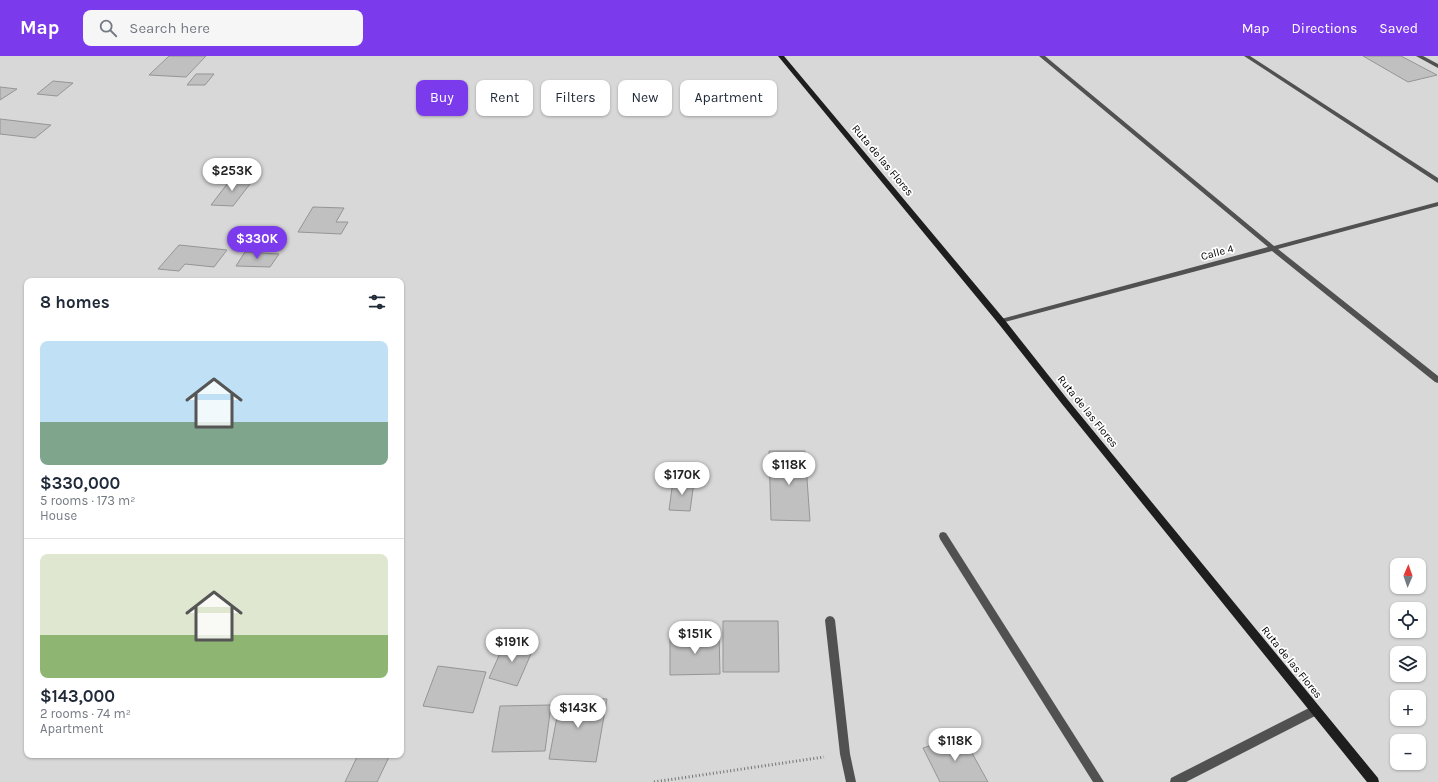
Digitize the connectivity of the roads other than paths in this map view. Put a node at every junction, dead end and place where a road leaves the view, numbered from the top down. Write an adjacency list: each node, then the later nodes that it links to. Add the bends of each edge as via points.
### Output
1 (781, 56): 9 (main road, Ruta de las Flores)
2 (1042, 56): 8 (street)
3 (1247, 56): 6 (street)
4 (1420, 56): 5 (street)
5 (1438, 66)
6 (1438, 181)
7 (1438, 204): 8 (street, Calle 4)
8 (1273, 248): 9 (street, Calle 4); 10 (street)
9 (1001, 321): 13 (main road, Ruta de las Flores)
10 (1438, 380)
11 (943, 536): 15 (street)
12 (830, 620): 14 (street, via 845,754)
13 (1315, 710): 16 (street); 17 (main road, Ruta de las Flores)
14 (851, 782)
15 (1099, 782)
16 (1175, 782)
17 (1374, 782)

